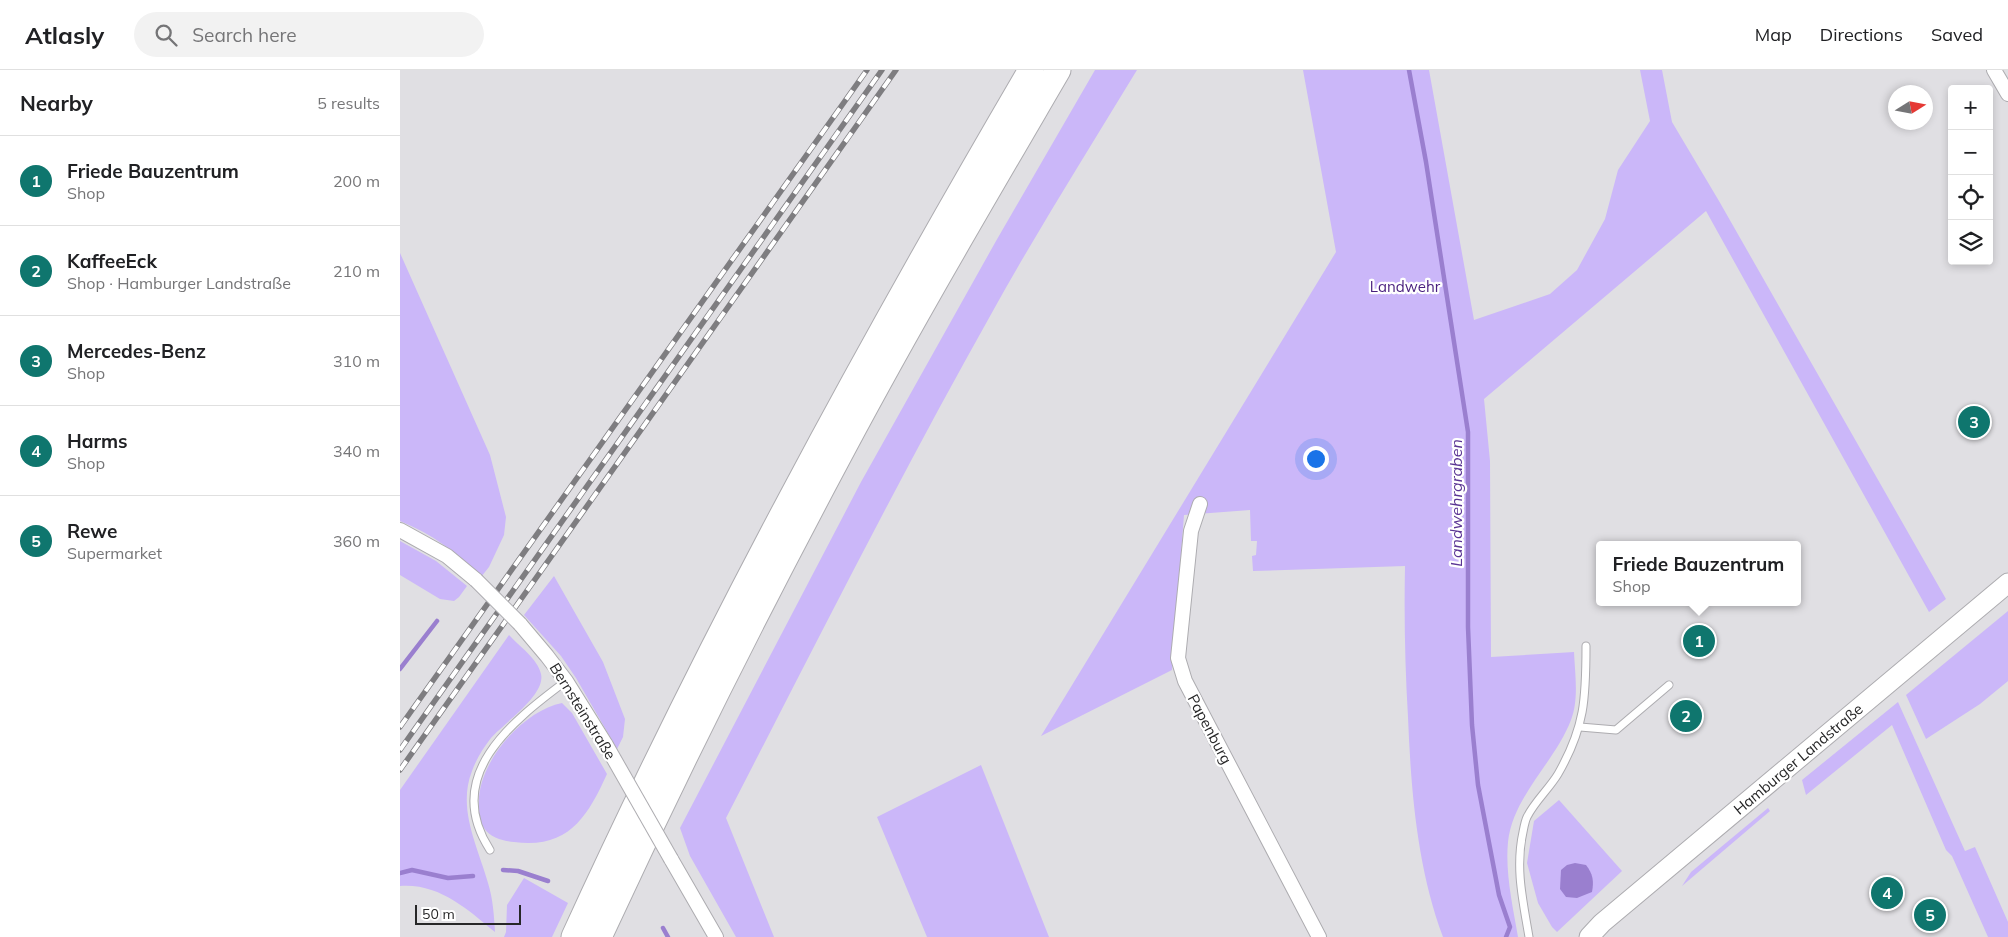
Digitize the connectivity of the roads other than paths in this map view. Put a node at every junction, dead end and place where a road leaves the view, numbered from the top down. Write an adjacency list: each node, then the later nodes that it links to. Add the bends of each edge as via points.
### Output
1 (1032, 70): 13 (highway, via 805,471 668,735)
2 (1058, 70): 14 (highway, via 833,467 726,671)
3 (1994, 70): 4 (street)
4 (2008, 94)
5 (1200, 504): 16 (street, Papenburg, via 1191,531 1178,658 1185,681)
6 (400, 530): 9 (street, Bernsteinstraße, bridge, via 447,556 476,580 520,624)
7 (2008, 583): 18 (main road, Hamburger Landstraße)
8 (1586, 646): 11 (lane, via 1586,688)
9 (566, 681): 12 (lane, via 505,733 480,768 475,786 474,816 479,833); 15 (street, Bernsteinstraße, bridge)
10 (1668, 685): 11 (lane, via 1616,730)
11 (1580, 727): 17 (lane, via 1557,776 1527,818 1523,834 1519,879)
12 (490, 850)
13 (574, 937)
14 (599, 937)
15 (716, 937)
16 (1319, 937)
17 (1529, 937)
18 (1589, 937)

